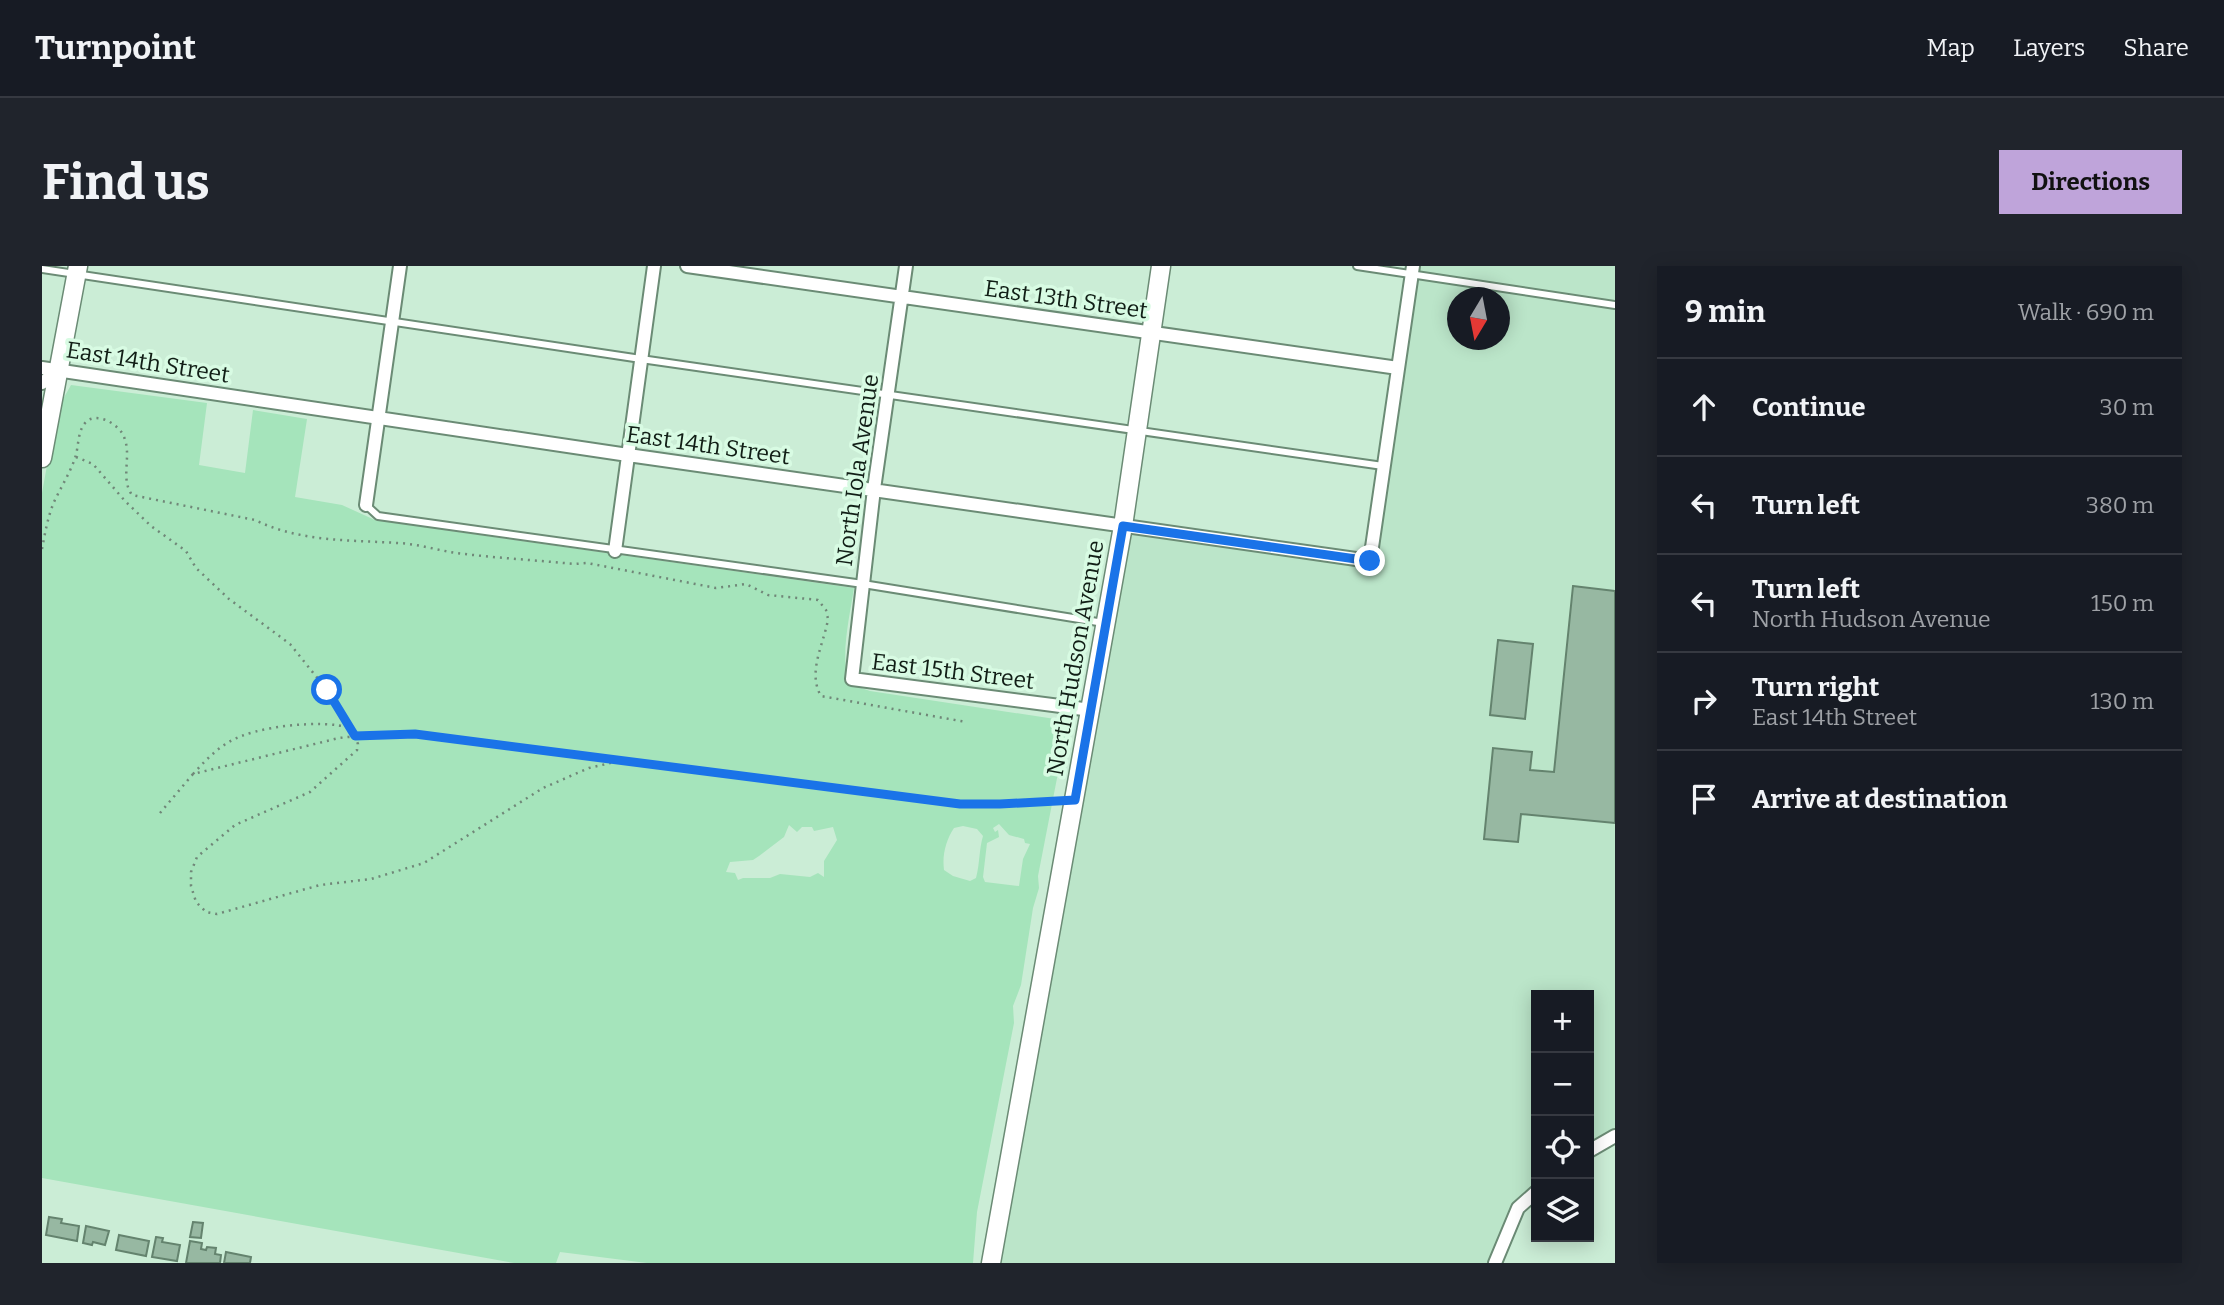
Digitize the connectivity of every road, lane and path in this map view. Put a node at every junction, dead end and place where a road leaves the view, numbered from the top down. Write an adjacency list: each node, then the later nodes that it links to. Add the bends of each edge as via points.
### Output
1 (400, 266): 12 (street)
2 (654, 266): 14 (street)
3 (687, 266): 10 (street, East 13th Street)
4 (906, 266): 10 (street, North Iola Avenue)
5 (1161, 266): 13 (main road, North Hudson Avenue)
6 (1357, 266): 9 (lane)
7 (42, 269): 8 (lane)
8 (77, 270): 12 (lane); 16 (main road)
9 (1413, 270): 11 (lane); 15 (street)
10 (902, 297): 13 (street, East 13th Street); 18 (street, North Iola Avenue)
11 (1615, 305)
12 (392, 321): 14 (lane); 19 (street)
13 (1152, 332): 15 (street, East 13th Street); 20 (main road, North Hudson Avenue)
14 (642, 359): 18 (lane); 21 (street)
15 (1398, 368): 24 (street)
16 (50, 369): 17 (street); 19 (street, East 14th Street); 23 (main road)
17 (42, 383)
18 (889, 394): 20 (lane); 25 (street, North Iola Avenue)
19 (378, 418): 21 (street, East 14th Street); 26 (street)
20 (1137, 429): 24 (lane); 27 (main road, North Hudson Avenue)
21 (628, 455): 25 (street, East 14th Street); 29 (street)
22 (76, 457): 28 (path, via 53,505); 34 (path, via 86,421 101,419 120,430 126,441 127,482 132,495 255,520 308,536 587,563 716,588 746,584 768,595 818,600 828,619 815,674 821,696); 35 (path, via 93,464 151,526 186,551 196,568 229,599 290,644)
23 (42, 458)
24 (1383, 466): 27 (street, East 14th Street, via 1370,561)
25 (874, 489): 27 (street, East 14th Street); 30 (street, North Iola Avenue)
26 (366, 505): 29 (lane, via 378,516)
27 (1123, 526): 31 (main road, North Hudson Avenue)
28 (42, 549)
29 (615, 551): 30 (lane)
30 (863, 584): 31 (lane); 32 (street, North Iola Avenue)
31 (1106, 624): 33 (main road, North Hudson Avenue)
32 (852, 679): 33 (street, East 15th Street)
33 (1091, 710): 39 (main road, North Hudson Avenue)
34 (965, 722)
35 (351, 728): 36 (path); 38 (path, via 320,724 260,731 232,740)
36 (355, 736): 37 (path, via 415,734); 37 (path, via 357,750 310,792 235,825 197,857 191,886 196,902 206,912 225,914 320,885 371,879 413,867 543,788 589,768); 38 (path)
37 (625, 760): 39 (path, via 960,804)
38 (193, 774): 40 (path)
39 (1075, 800): 44 (main road, North Hudson Avenue)
40 (160, 813)
41 (1615, 1136): 42 (street)
42 (1594, 1148)
43 (1531, 1196): 45 (street, via 1518,1208)
44 (991, 1263)
45 (1494, 1263)

